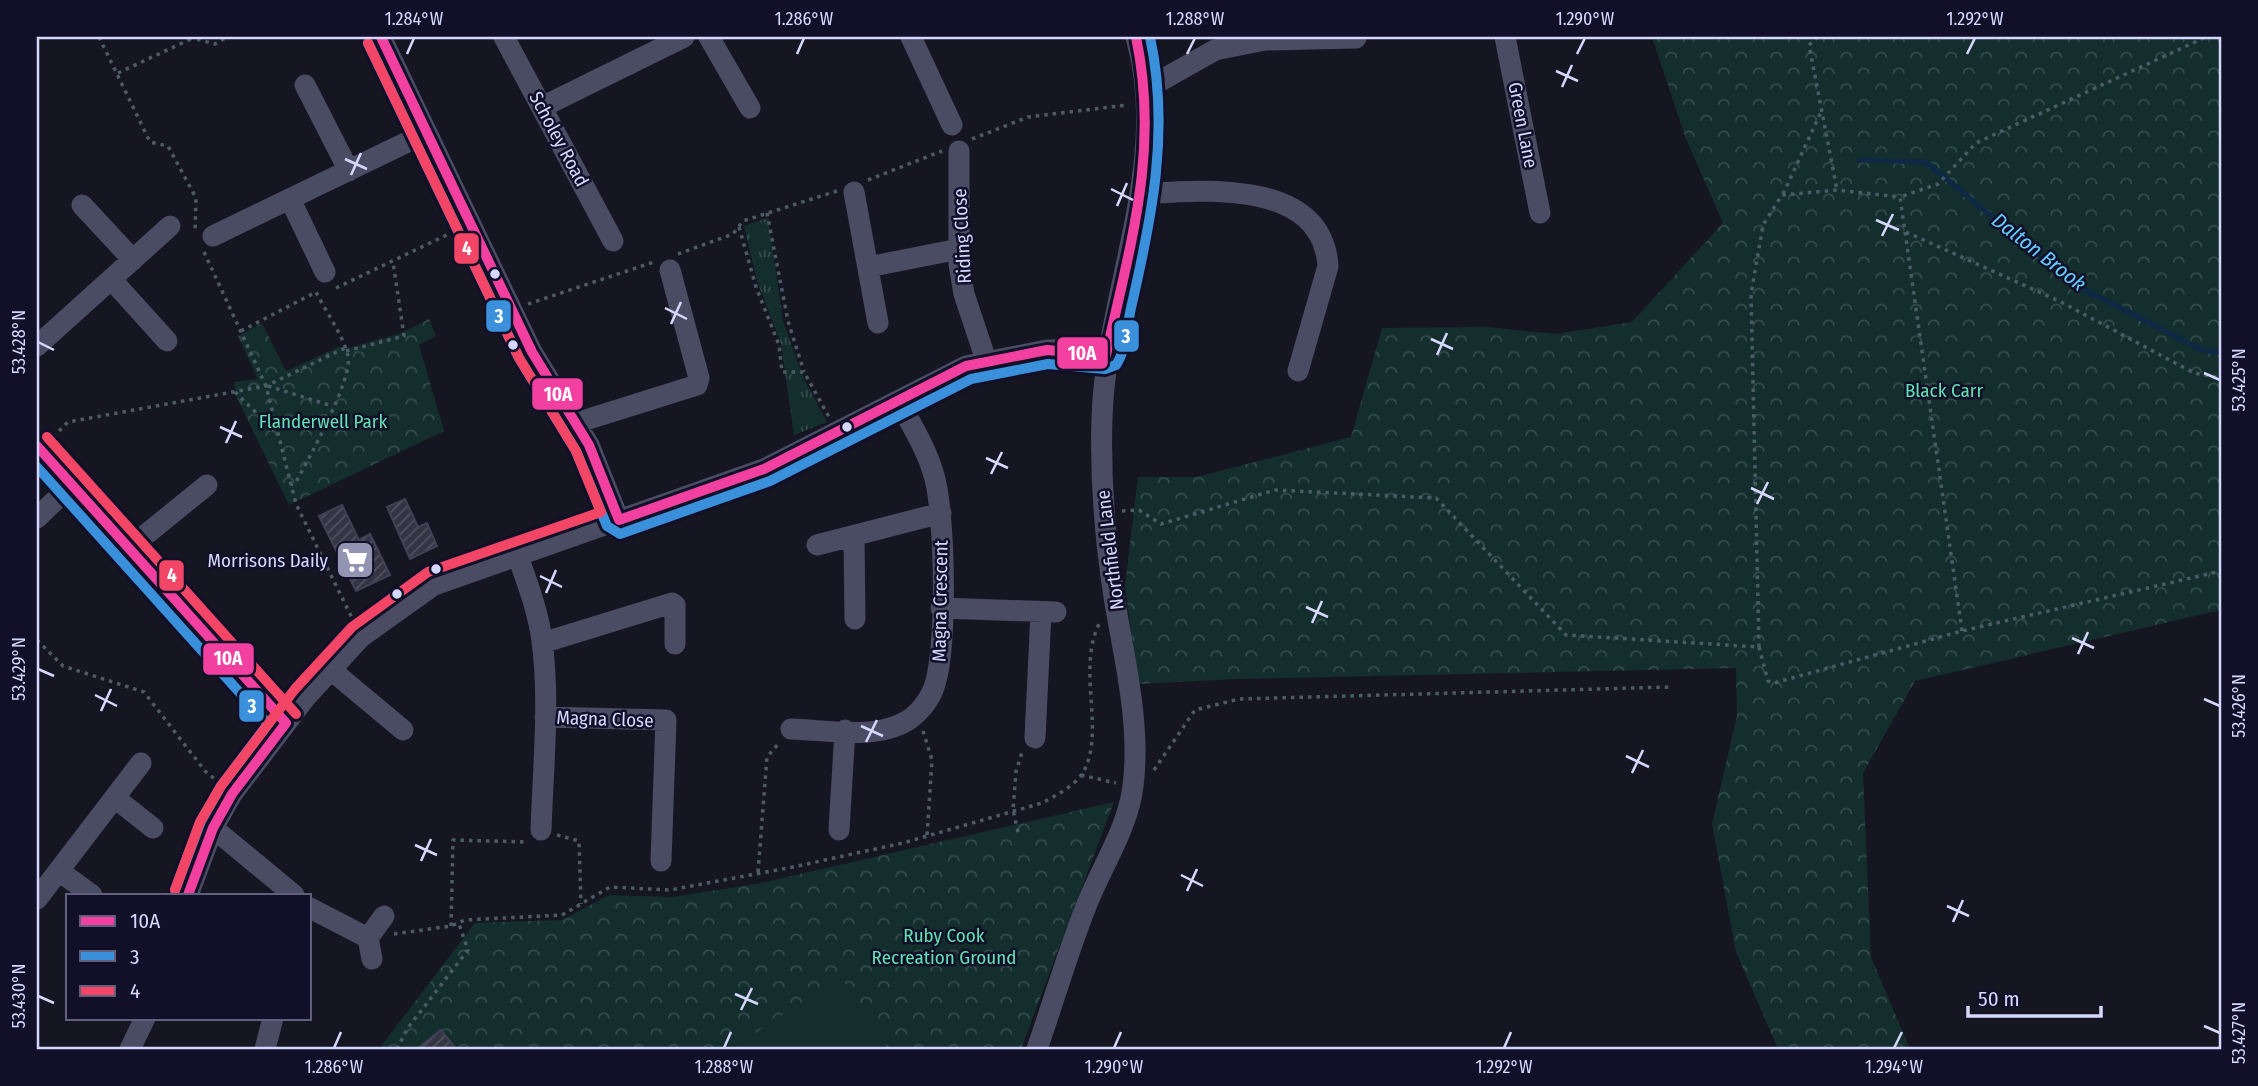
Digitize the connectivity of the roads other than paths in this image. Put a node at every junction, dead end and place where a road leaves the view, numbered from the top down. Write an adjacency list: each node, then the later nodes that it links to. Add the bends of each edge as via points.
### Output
1 (381, 37): 13 (street)
2 (505, 37): 11 (street, Scholey Road)
3 (684, 37): 11 (street)
4 (709, 37): 12 (street)
5 (911, 37): 23 (street, Riding Close, via 956,142)
6 (1136, 37): 10 (street, Northfield Lane)
7 (1505, 37): 19 (street, Green Lane)
8 (1356, 38): 10 (street, via 1265,40 1215,50)
9 (305, 85): 14 (street)
10 (1147, 96): 16 (street, Northfield Lane)
11 (542, 107): 21 (street, Scholey Road)
12 (750, 108)
13 (426, 132): 14 (street); 36 (street, via 532,352)
14 (349, 171): 17 (street)
15 (853, 188): 26 (street)
16 (1140, 194): 32 (street, Northfield Lane); 34 (street, via 1195,190 1261,195 1278,201 1318,232 1327,248 1328,266)
17 (290, 199): 22 (street); 27 (street)
18 (82, 205): 24 (street)
19 (1541, 212)
20 (170, 226): 24 (street)
21 (613, 241)
22 (205, 242)
23 (960, 249): 26 (street); 33 (street, Riding Close, via 964,294)
24 (133, 260): 28 (street)
25 (666, 263): 36 (street, via 699,378 697,385)
26 (868, 267): 29 (street)
27 (325, 272)
28 (111, 279): 30 (street); 31 (street)
29 (878, 323)
30 (167, 341)
31 (37, 346)
32 (1106, 355): 33 (street, via 1047,351); 76 (street, Northfield Lane, via 1103,511 1131,708 1133,786 1130,807 1084,909)
33 (986, 360): 35 (street)
34 (1298, 371)
35 (899, 402): 40 (street, Magna Crescent, via 925,450); 42 (street, via 756,472)
36 (576, 423): 42 (street)
37 (38, 448): 38 (street)
38 (71, 485): 41 (street); 45 (street)
39 (207, 485): 45 (street)
40 (941, 513): 43 (street); 47 (street, Magna Crescent)
41 (37, 518)
42 (619, 520): 46 (street)
43 (855, 536): 44 (street); 48 (street)
44 (817, 545)
45 (128, 549): 53 (street)
46 (518, 557): 49 (street, Magna Close); 51 (street, via 434,585 361,637)
47 (941, 608): 56 (street, Magna Crescent, via 940,667 933,690 917,712 903,724 880,731); 57 (street, via 1049,612)
48 (855, 619)
49 (542, 643): 50 (street, via 672,603); 52 (street, Magna Close)
50 (675, 644)
51 (330, 669): 53 (street); 55 (street)
52 (545, 717): 62 (street, Magna Close); 64 (street, Magna Close, via 666,720)
53 (286, 723): 61 (street, via 232,794)
54 (791, 729): 56 (street, Magna Crescent)
55 (403, 730)
56 (845, 730): 63 (street)
57 (1035, 738)
58 (141, 762): 59 (street)
59 (115, 798): 60 (street); 65 (street)
60 (153, 828)
61 (213, 828): 67 (street); 68 (street)
62 (541, 830)
63 (839, 830)
64 (661, 861)
65 (59, 871): 66 (street); 69 (street)
66 (92, 894)
67 (188, 894)
68 (293, 894)
69 (37, 899)
70 (312, 910): 71 (street, via 370,948)
71 (384, 916)
72 (144, 1020): 74 (street)
73 (272, 1020): 75 (street)
74 (130, 1049)
75 (265, 1049)
76 (1037, 1049)

